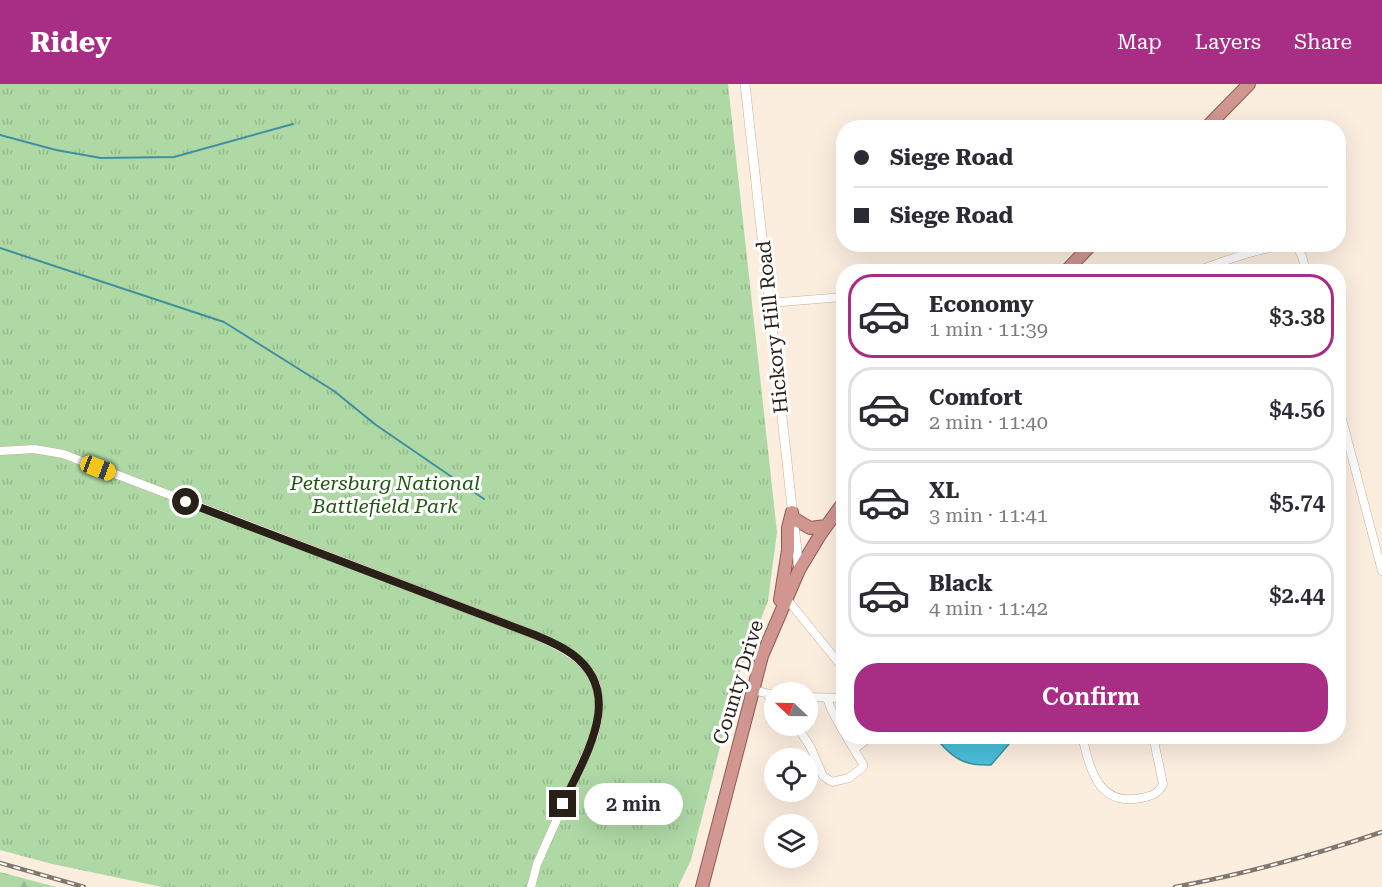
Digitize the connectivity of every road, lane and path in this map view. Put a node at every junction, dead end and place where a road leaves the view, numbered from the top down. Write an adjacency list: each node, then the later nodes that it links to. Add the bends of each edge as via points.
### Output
1 (746, 84): 9 (street, Hickory Hill Road)
2 (1249, 84): 3 (highway)
3 (1214, 120)
4 (1084, 252): 6 (highway)
5 (1251, 252): 7 (street)
6 (1073, 264)
7 (1216, 264)
8 (836, 298): 9 (street)
9 (769, 303): 13 (street, Hickory Hill Road)
10 (1346, 434): 16 (street)
11 (0, 451): 32 (street, via 34,449 63,454 535,635 573,655 597,686 599,718 537,864)
12 (836, 512): 14 (highway, County Drive)
13 (792, 515): 14 (highway, via 810,528); 15 (street, Hickory Hill Road); 18 (highway)
14 (826, 526): 15 (highway, County Drive)
15 (799, 570): 17 (highway, County Drive)
16 (1382, 571)
17 (786, 598): 18 (highway, County Drive); 19 (street)
18 (778, 616): 20 (highway, County Drive)
19 (836, 659)
20 (753, 690): 21 (street); 33 (highway, County Drive)
21 (764, 692)
22 (818, 698): 23 (street)
23 (828, 698): 24 (street); 25 (street)
24 (836, 698)
25 (836, 718)
26 (803, 736): 31 (street, via 828,781 842,781 861,770 863,764)
27 (851, 744): 31 (street)
28 (861, 744): 31 (street)
29 (1084, 744): 30 (street, via 1099,784 1112,797 1124,800 1155,794 1161,788 1164,779)
30 (1155, 744)
31 (854, 749)
32 (531, 887)
33 (702, 887)

